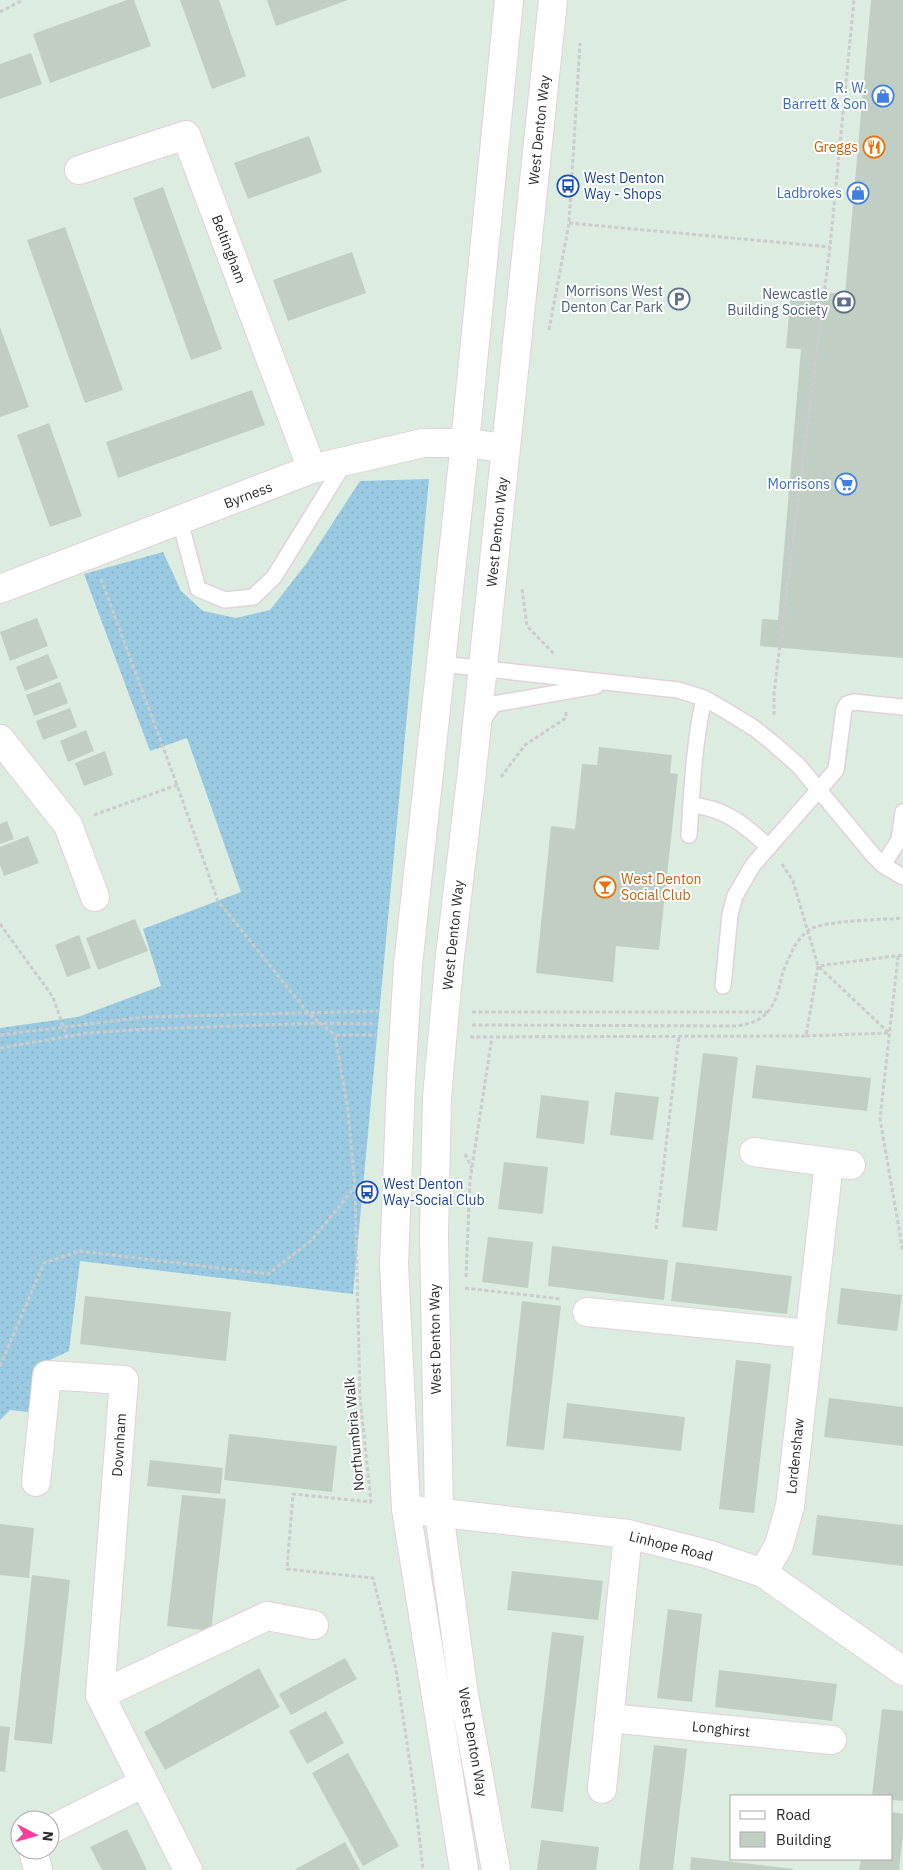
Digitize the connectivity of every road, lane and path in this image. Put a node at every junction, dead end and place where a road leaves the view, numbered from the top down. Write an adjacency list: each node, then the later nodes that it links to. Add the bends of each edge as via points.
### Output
1 (22, 0): 5 (path)
2 (509, 0): 12 (street, West Denton Way)
3 (553, 0): 13 (street, West Denton Way)
4 (854, 0): 10 (path)
5 (12, 2): 6 (path)
6 (0, 12)
7 (580, 41): 9 (path)
8 (78, 170): 15 (street, Beltingham, via 186,135)
9 (569, 223): 10 (path); 11 (path)
10 (830, 247): 27 (path, via 774,692)
11 (548, 339)
12 (465, 443): 13 (street, Byrness); 14 (street, Byrness, via 423,443); 20 (street, West Denton Way)
13 (505, 448): 21 (street, West Denton Way)
14 (345, 462): 15 (street, Byrness); 16 (lane, via 274,577 253,596 225,600 198,589)
15 (312, 470): 16 (street, Byrness)
16 (180, 521): 17 (street, Byrness)
17 (92, 554): 19 (street, Byrness); 29 (path)
18 (522, 581): 22 (path, via 527,626 564,664)
19 (2, 582)
20 (441, 664): 21 (lane); 72 (street, West Denton Way, bridge, via 408,965 394,1264)
21 (483, 668): 22 (lane); 25 (street, West Denton Way)
22 (569, 684): 23 (lane, via 615,682 678,690); 25 (lane, via 494,704); 28 (path, via 566,718 525,745)
23 (704, 698): 27 (lane); 31 (lane)
24 (903, 707): 30 (lane, via 848,704 844,709 836,770)
25 (476, 733): 73 (street, West Denton Way, bridge, via 437,1098 434,1234)
26 (0, 739): 33 (street)
27 (774, 744): 30 (lane)
28 (499, 780)
29 (177, 785): 33 (path); 49 (path, via 218,901)
30 (819, 790): 35 (lane); 36 (lane)
31 (691, 805): 34 (lane); 35 (lane, via 705,806 734,818)
32 (903, 812): 36 (lane, via 898,840)
33 (68, 825): 38 (street)
34 (689, 835)
35 (769, 847): 41 (path, via 793,881); 45 (lane, via 753,865 735,896 730,914)
36 (883, 864): 37 (lane)
37 (903, 877)
38 (95, 897)
39 (903, 918): 41 (path, via 824,924)
40 (0, 924): 53 (path, via 53,997)
41 (807, 931): 44 (path); 48 (path, via 789,957 776,1002)
42 (903, 955): 43 (path)
43 (898, 956): 44 (path); 54 (path)
44 (818, 966): 54 (path); 59 (path)
45 (723, 986)
46 (379, 1011): 49 (path)
47 (465, 1012): 48 (path)
48 (768, 1012): 52 (path, via 750,1024 736,1026)
49 (308, 1013): 50 (path); 53 (path, via 145,1017)
50 (321, 1023): 51 (path); 56 (path); 60 (path, via 147,1029)
51 (381, 1024)
52 (465, 1025)
53 (65, 1027): 55 (path); 60 (path)
54 (889, 1033): 59 (path); 67 (path, via 880,1119)
55 (0, 1035)
56 (335, 1035): 57 (path); 65 (path, via 348,1110)
57 (379, 1035)
58 (679, 1036): 59 (path); 62 (path); 66 (path)
59 (806, 1036)
60 (67, 1037): 63 (path)
61 (463, 1037): 62 (path)
62 (492, 1037): 68 (path, via 470,1180 465,1289 580,1300)
63 (0, 1048)
64 (754, 1152): 69 (street, Lordenshaw, via 840,1164)
65 (355, 1187): 70 (path, via 312,1240 268,1274 79,1251 44,1263); 85 (path, Northumbria Walk, via 360,1398 371,1502 293,1494 287,1569 373,1578 396,1670)
66 (656, 1229)
67 (903, 1252)
68 (587, 1312): 69 (street)
69 (809, 1334): 75 (street, Lordenshaw, via 790,1506 779,1545)
70 (0, 1366)
71 (36, 1482): 78 (street, Downham, via 47,1375 124,1380)
72 (406, 1510): 73 (street, Linhope Road); 86 (street, West Denton Way)
73 (438, 1513): 74 (street, Linhope Road); 87 (street, West Denton Way, via 464,1695)
74 (628, 1534): 75 (street, Linhope Road, via 707,1554); 79 (street)
75 (763, 1573): 77 (street, Linhope Road)
76 (314, 1626): 78 (street, via 267,1616)
77 (903, 1671)
78 (100, 1695): 81 (street)
79 (609, 1718): 80 (street, Longhirst); 82 (street)
80 (832, 1740)
81 (144, 1783): 83 (street); 84 (street)
82 (602, 1789)
83 (60, 1825)
84 (188, 1870)
85 (423, 1870)
86 (464, 1870)
87 (496, 1870)

